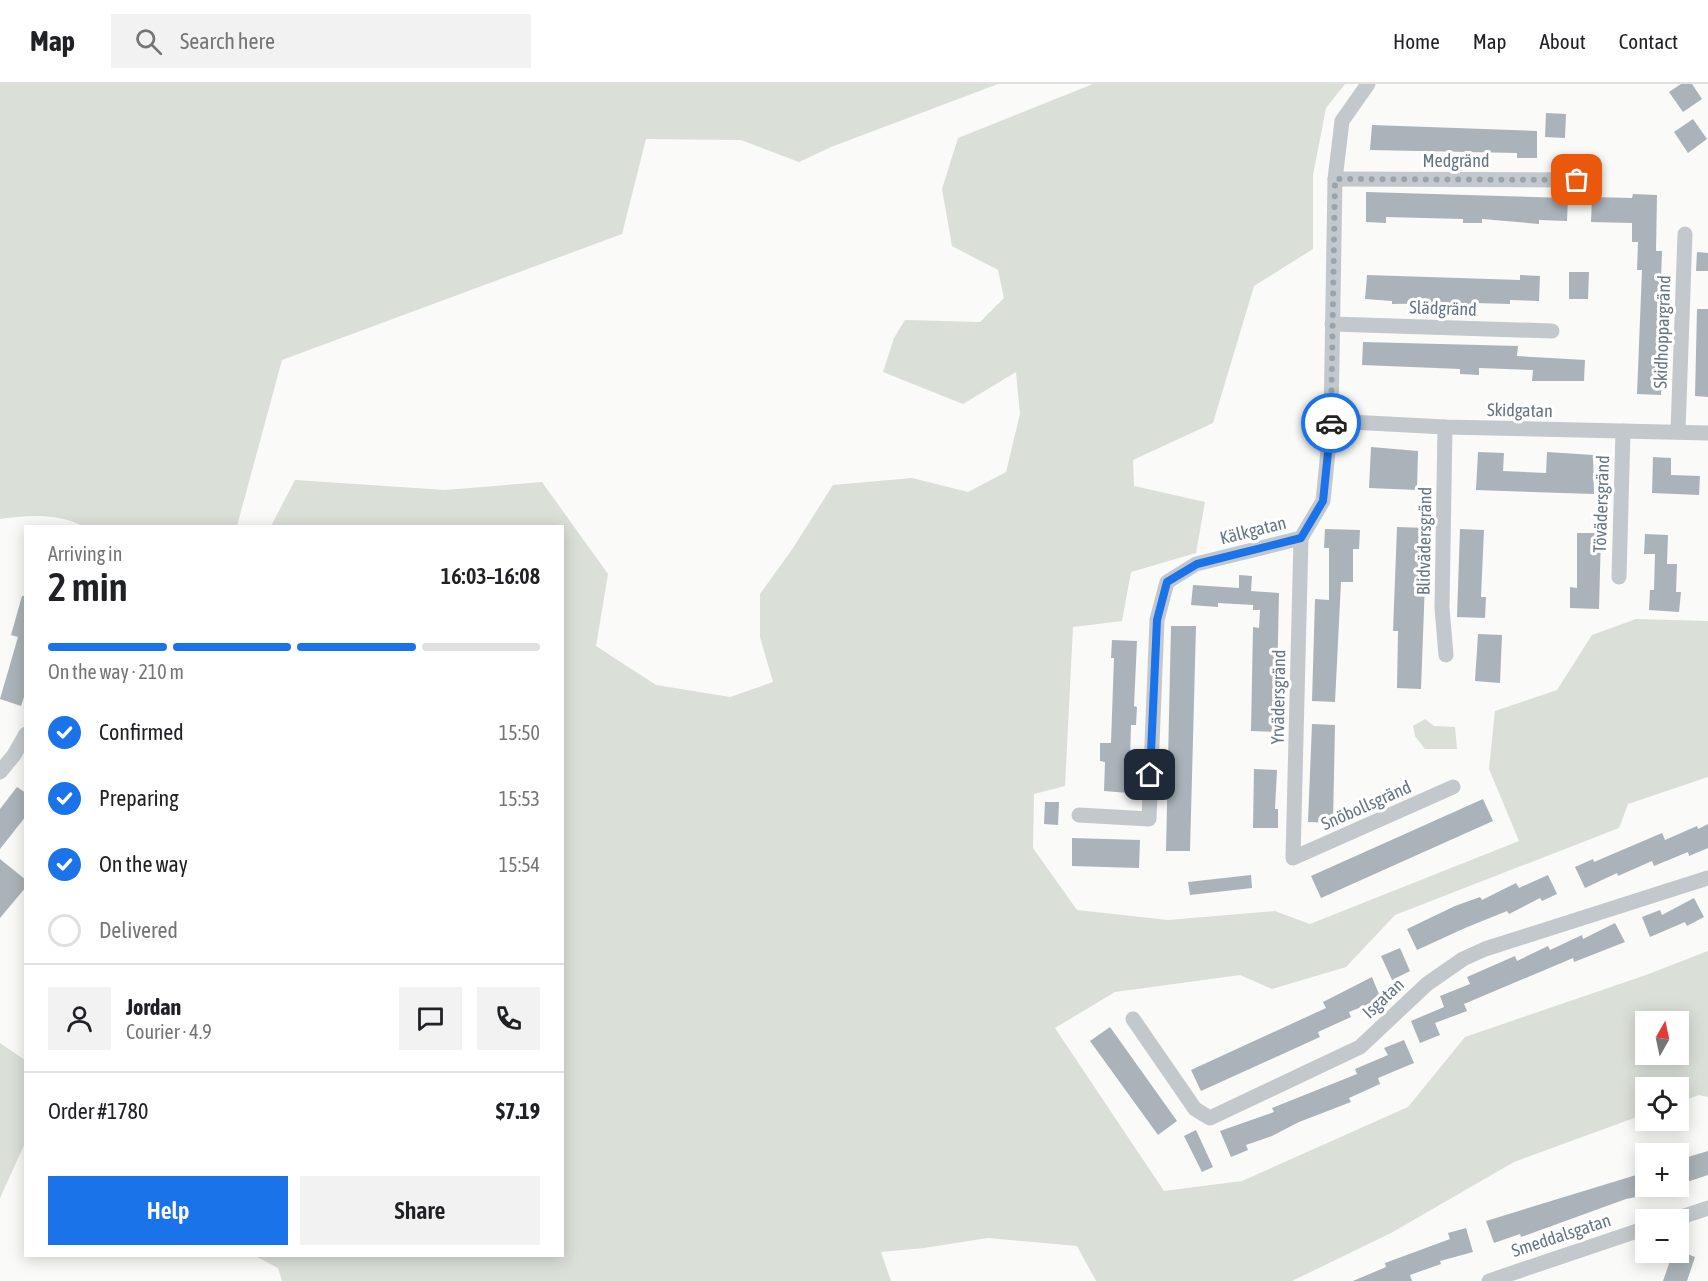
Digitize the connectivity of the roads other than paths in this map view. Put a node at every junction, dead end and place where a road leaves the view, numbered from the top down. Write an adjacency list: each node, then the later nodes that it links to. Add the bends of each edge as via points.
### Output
1 (1368, 84): 2 (street, Kälkgatan, via 1342,121)
2 (1335, 179): 3 (street, Medgränd); 5 (street, Kälkgatan)
3 (1577, 180)
4 (1685, 234): 10 (street, Skidhoppargränd)
5 (1332, 324): 6 (street, Slädgränd); 7 (street, Kälkgatan)
6 (1552, 331)
7 (1331, 421): 8 (street, Skidgatan); 12 (street, Kälkgatan, via 1323,501)
8 (1445, 427): 9 (street, Skidgatan); 14 (street, Blidvädersgränd, via 1442,608)
9 (1623, 431): 10 (street, Skidgatan); 13 (street, Tövädersgränd)
10 (1678, 431): 11 (street, Skidgatan)
11 (1708, 433)
12 (1301, 538): 18 (street, Kälkgatan, via 1197,564 1167,582 1157,620 1149,819); 19 (street, Yrvädersgränd)
13 (1619, 577)
14 (1446, 655)
15 (24, 738): 16 (street)
16 (0, 772)
17 (1454, 787): 19 (street, Snöbollsgränd)
18 (1079, 815)
19 (1293, 858)
20 (1708, 878): 21 (street, Isgatan, via 1463,959 1427,984 1360,1047 1210,1118 1194,1109)
21 (1133, 1019)
22 (1708, 1208): 23 (street)
23 (1689, 1214)
24 (1635, 1232): 25 (street, Smeddalsgatan)
25 (1489, 1281)

